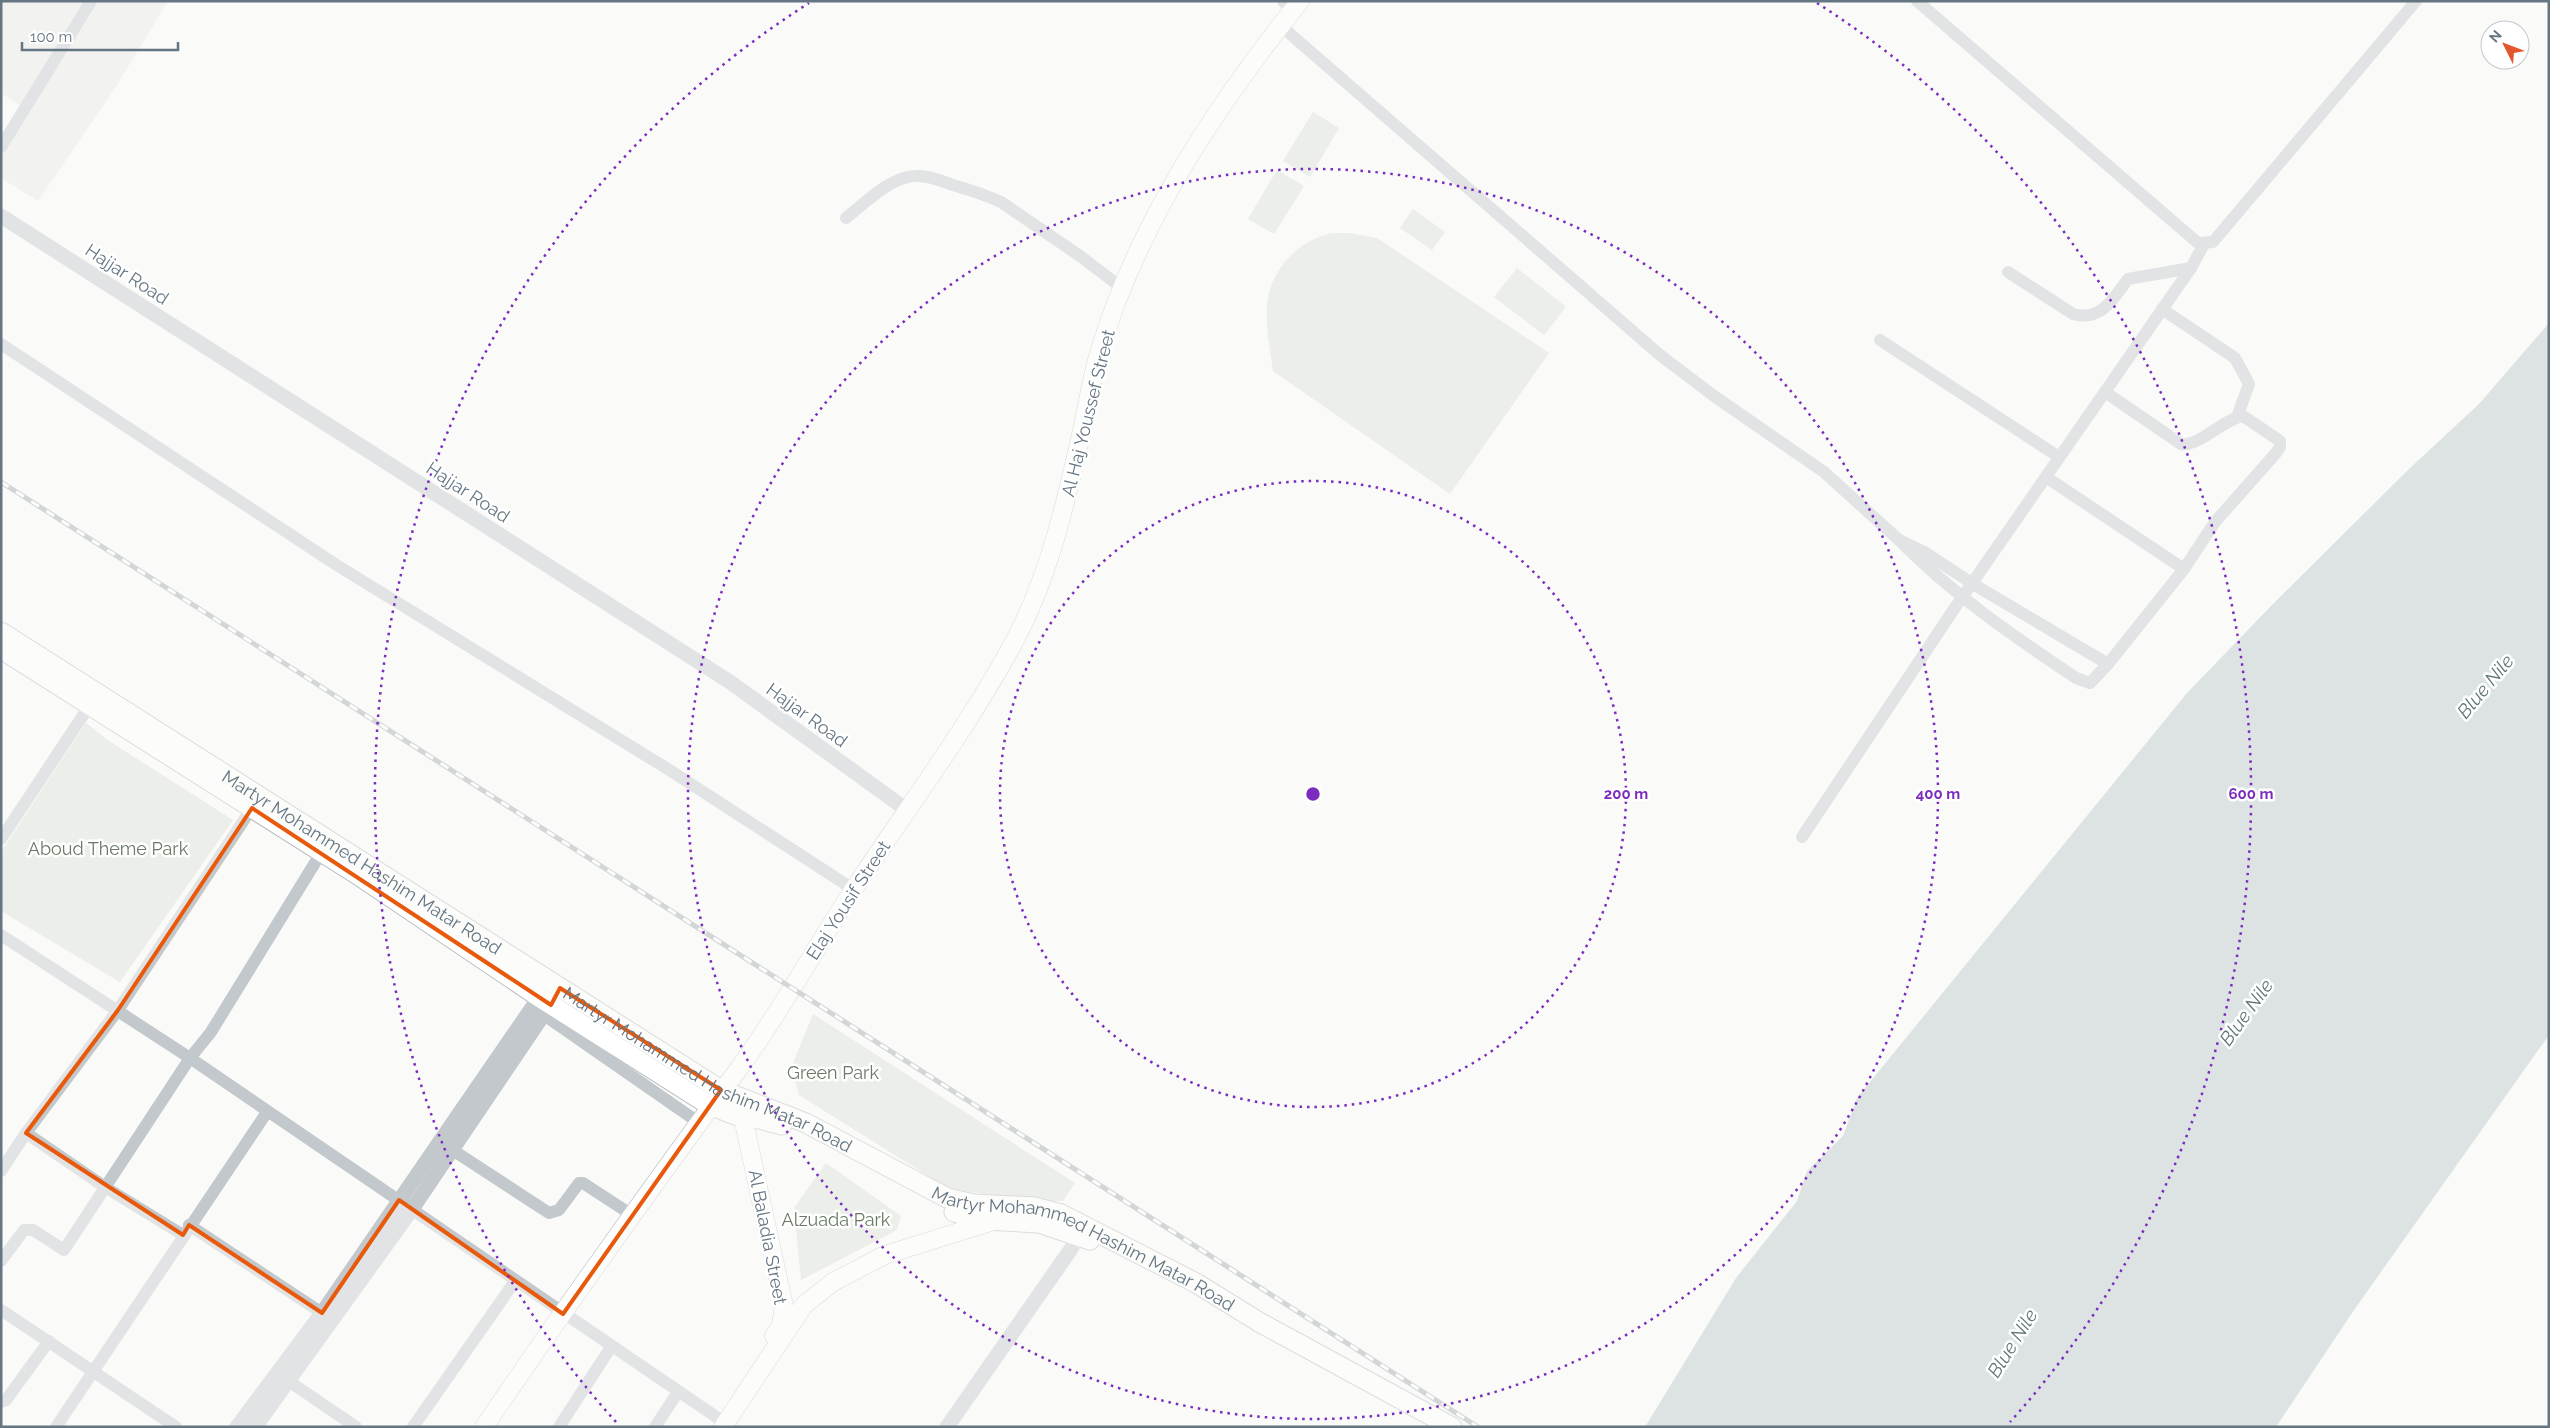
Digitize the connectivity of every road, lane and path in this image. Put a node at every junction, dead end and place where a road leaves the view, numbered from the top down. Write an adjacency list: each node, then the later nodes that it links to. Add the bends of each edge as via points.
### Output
1 (91, 1): 6 (street)
2 (1917, 1): 9 (street, via 2150,203 2198,243)
3 (2416, 1): 9 (street, via 2213,242)
4 (1292, 4): 5 (main road)
5 (1281, 26): 12 (main road, via 1205,129 1160,207); 20 (street, via 1660,355 1824,472)
6 (1, 147)
7 (1, 216): 29 (street, Hajjar Road, via 730,682)
8 (846, 218): 12 (street, via 902,179 915,176 934,179 1001,202)
9 (2204, 244): 10 (street)
10 (2191, 268): 11 (street, via 2128,279 2108,307 2083,317 2073,314); 13 (street)
11 (2008, 272)
12 (1122, 288): 29 (main road, Elaj Yousif Street, via 1098,356 1066,499 1045,570 1017,635 976,709)
13 (2162, 309): 16 (street); 17 (street, via 2238,361 2249,384)
14 (1880, 340): 18 (street)
15 (1, 344): 33 (street, via 335,564 671,771)
16 (2105, 392): 17 (street, via 2181,444 2191,444); 18 (street)
17 (2237, 417): 21 (street, via 2247,416 2276,436 2280,447 2216,522)
18 (2060, 457): 19 (street)
19 (2046, 478): 21 (street); 22 (street)
20 (1899, 540): 22 (street, via 1926,553); 23 (street)
21 (2184, 569): 26 (street)
22 (1973, 584): 23 (street); 26 (street)
23 (1963, 599): 26 (street, via 1988,619 2087,683 2094,681); 30 (street)
24 (1, 632): 27 (main road, Martyr Mohammed Hashim Matar Road)
25 (2, 652): 27 (main road, Martyr Mohammed Hashim Matar Road)
26 (2108, 664)
27 (94, 699): 28 (main road, Martyr Mohammed Hashim Matar Road); 31 (street); 35 (main road, Martyr Mohammed Hashim Matar Road)
28 (252, 808): 32 (main road, Martyr Mohammed Hashim Matar Road); 37 (street)
29 (907, 810): 33 (main road, Elaj Yousif Street)
30 (1802, 837)
31 (1, 839)
32 (321, 853): 36 (main road, Martyr Mohammed Hashim Matar Road, via 361,877); 38 (street, via 212,1032)
33 (853, 890): 39 (main road, Elaj Yousif Street, via 792,989)
34 (1, 935): 37 (street)
35 (555, 985): 36 (street); 39 (main road, Martyr Mohammed Hashim Matar Road)
36 (545, 1006): 40 (main road, Martyr Mohammed Hashim Matar Road); 43 (street); 45 (street); 48 (street)
37 (118, 1010): 38 (street); 44 (street)
38 (190, 1058): 41 (street); 47 (street)
39 (721, 1090): 40 (main road, Elaj Yousif Street); 76 (main road, Martyr Mohammed Hashim Matar Road, via 806,1123 946,1198 974,1204 1034,1207 1061,1214 1196,1283 1259,1322)
40 (709, 1105): 42 (main road, Martyr Mohammed Hashim Matar Road); 43 (main road, Elaj Yousif Street)
41 (267, 1112): 48 (street); 51 (street)
42 (743, 1118): 50 (main road, Martyr Mohammed Hashim Matar Road, via 781,1125 943,1209 985,1220); 64 (main road, Al Baladia Street, via 784,1306 781,1326)
43 (698, 1122): 49 (main road, Elaj Yousif Street)
44 (26, 1133): 46 (street); 47 (street)
45 (452, 1149): 48 (street); 49 (street, via 549,1213 559,1210 579,1183 583,1183)
46 (1, 1171)
47 (104, 1187): 51 (street); 53 (street, via 64,1250 33,1230 24,1230)
48 (406, 1205): 54 (street); 56 (street); 61 (street)
49 (632, 1215): 57 (main road, Elaj Yousif Street)
50 (998, 1220): 52 (main road, Martyr Mohammed Hashim Matar Road, via 1039,1223); 64 (main road, via 885,1255 832,1282 804,1305)
51 (186, 1230): 56 (street); 60 (street)
52 (1078, 1235): 74 (street); 75 (main road, Martyr Mohammed Hashim Matar Road, via 1188,1290)
53 (1, 1261)
54 (516, 1280): 57 (street); 70 (street)
55 (1, 1310): 58 (street)
56 (322, 1313): 67 (street)
57 (563, 1314): 59 (street); 71 (main road, Elaj Yousif Street)
58 (49, 1341): 60 (street); 63 (street, via 6,1400)
59 (611, 1347): 62 (street); 72 (street)
60 (94, 1371): 65 (street); 66 (street)
61 (287, 1380): 68 (street); 69 (street)
62 (678, 1392): 64 (street); 73 (street)
63 (1, 1402)
64 (722, 1424)
65 (56, 1427)
66 (176, 1427)
67 (237, 1427)
68 (255, 1427)
69 (356, 1427)
70 (413, 1427)
71 (484, 1427)
72 (559, 1427)
73 (655, 1427)
74 (946, 1427)
75 (1434, 1427)
76 (1452, 1427)

